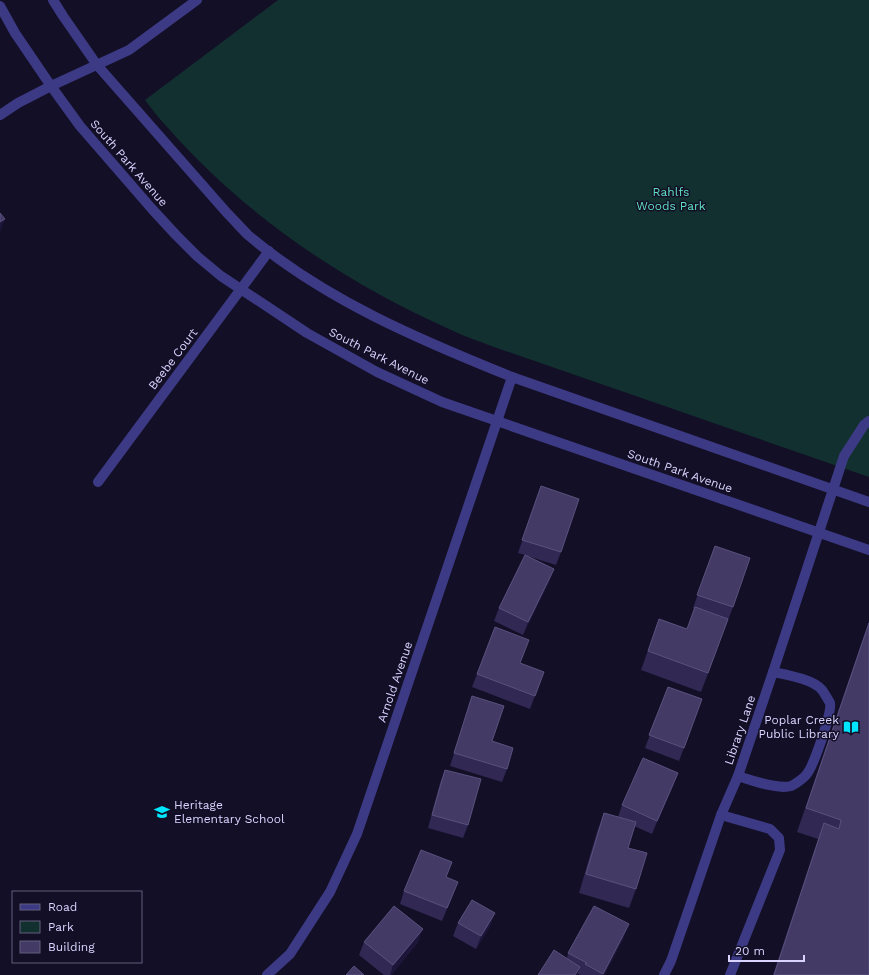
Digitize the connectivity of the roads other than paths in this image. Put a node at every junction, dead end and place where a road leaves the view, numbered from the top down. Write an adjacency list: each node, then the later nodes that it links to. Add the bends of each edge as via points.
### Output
1 (53, 0): 4 (street)
2 (196, 0): 4 (street, via 129,50)
3 (0, 6): 5 (street, South Park Avenue)
4 (97, 65): 5 (street); 7 (street, via 227,213)
5 (51, 86): 6 (street); 8 (street, South Park Avenue, via 84,131 176,234 204,262)
6 (0, 115)
7 (268, 251): 8 (street, Beebe Court); 9 (street, via 294,270 362,310)
8 (240, 290): 10 (street, South Park Avenue, via 307,333 377,372 442,402); 12 (street, Beebe Court)
9 (512, 377): 10 (street, Arnold Avenue); 13 (street)
10 (497, 421): 15 (street, South Park Avenue); 20 (street, Arnold Avenue, via 357,834 330,892 290,954)
11 (869, 422): 13 (street, Library Lane, via 864,425 844,456)
12 (98, 482)
13 (832, 490): 14 (street); 15 (street, Library Lane)
14 (869, 502)
15 (818, 533): 16 (street, South Park Avenue); 17 (street, Library Lane)
16 (869, 550)
17 (774, 672): 18 (street, Library Lane); 18 (street, via 810,682 822,689 830,703 818,750 807,775 792,786 778,787)
18 (738, 776): 19 (street, Library Lane)
19 (721, 815): 21 (street, Library Lane); 22 (street, via 770,829 779,838 780,850)
20 (266, 975)
21 (664, 975)
22 (730, 975)

